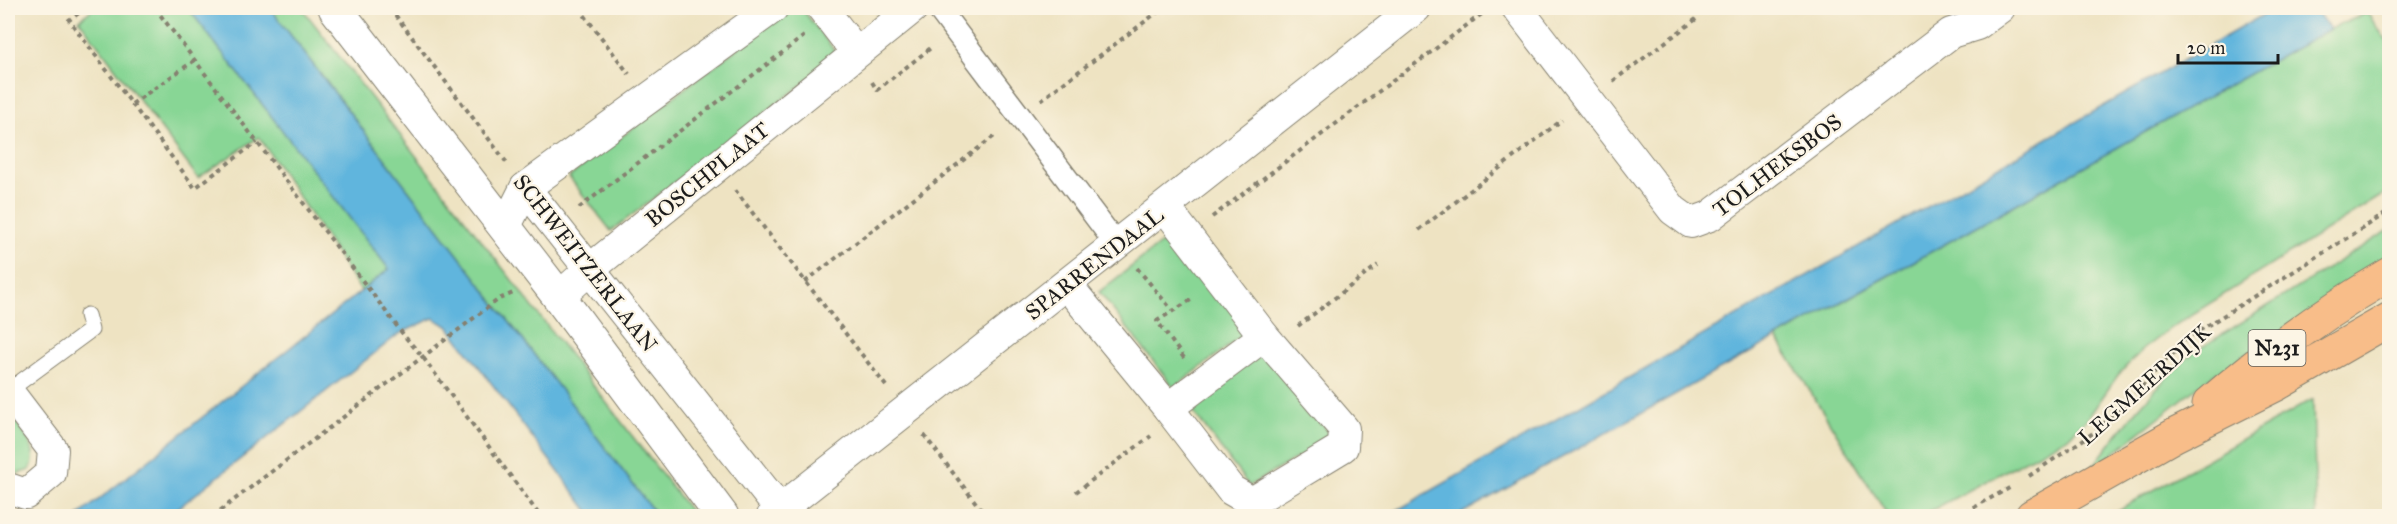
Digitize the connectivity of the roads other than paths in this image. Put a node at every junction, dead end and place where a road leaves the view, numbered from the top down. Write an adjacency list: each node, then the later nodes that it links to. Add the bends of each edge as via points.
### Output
1 (335, 8): 12 (street, SCHWEITZERLAAN)
2 (773, 8): 10 (street)
3 (913, 8): 9 (street, BOSCHPLAAT)
4 (938, 8): 13 (street)
5 (1416, 8): 11 (street, SPARRENDAAL)
6 (1517, 8): 7 (street, TOLHEKSBOS, via 1673,210 1691,223 1710,216 1951,33 1977,25)
7 (2000, 8)
8 (826, 12): 9 (street)
9 (856, 52): 14 (street, BOSCHPLAAT)
10 (525, 188): 12 (street); 14 (street, SCHWEITZERLAAN)
11 (1165, 207): 13 (street, SPARRENDAAL); 20 (street)
12 (505, 228): 17 (street, SCHWEITZERLAAN)
13 (1117, 245): 16 (street, SPARRENDAAL)
14 (590, 269): 17 (street, BOSCHPLAAT); 25 (street, SCHWEITZERLAAN)
15 (2390, 274): 23 (main road, LEGMEERDIJK / N231, via 2339,304 2251,367)
16 (1066, 285): 22 (street); 25 (street, SPARRENDAAL)
17 (559, 297): 26 (street, SCHWEITZERLAAN)
18 (87, 315): 21 (lane, via 91,330)
19 (2390, 319): 23 (main road, LEGMEERDIJK / N231, via 2277,384)
20 (1268, 341): 22 (street, via 1202,383); 22 (street, via 1344,429 1343,447 1252,502 1231,490)
21 (8, 391): 24 (street, via 53,450 51,473 26,494)
22 (1172, 413)
23 (2175, 435): 27 (main road, LEGMEERDIJK / N231)
24 (8, 488)
25 (779, 514)
26 (722, 516)
27 (2032, 516)

